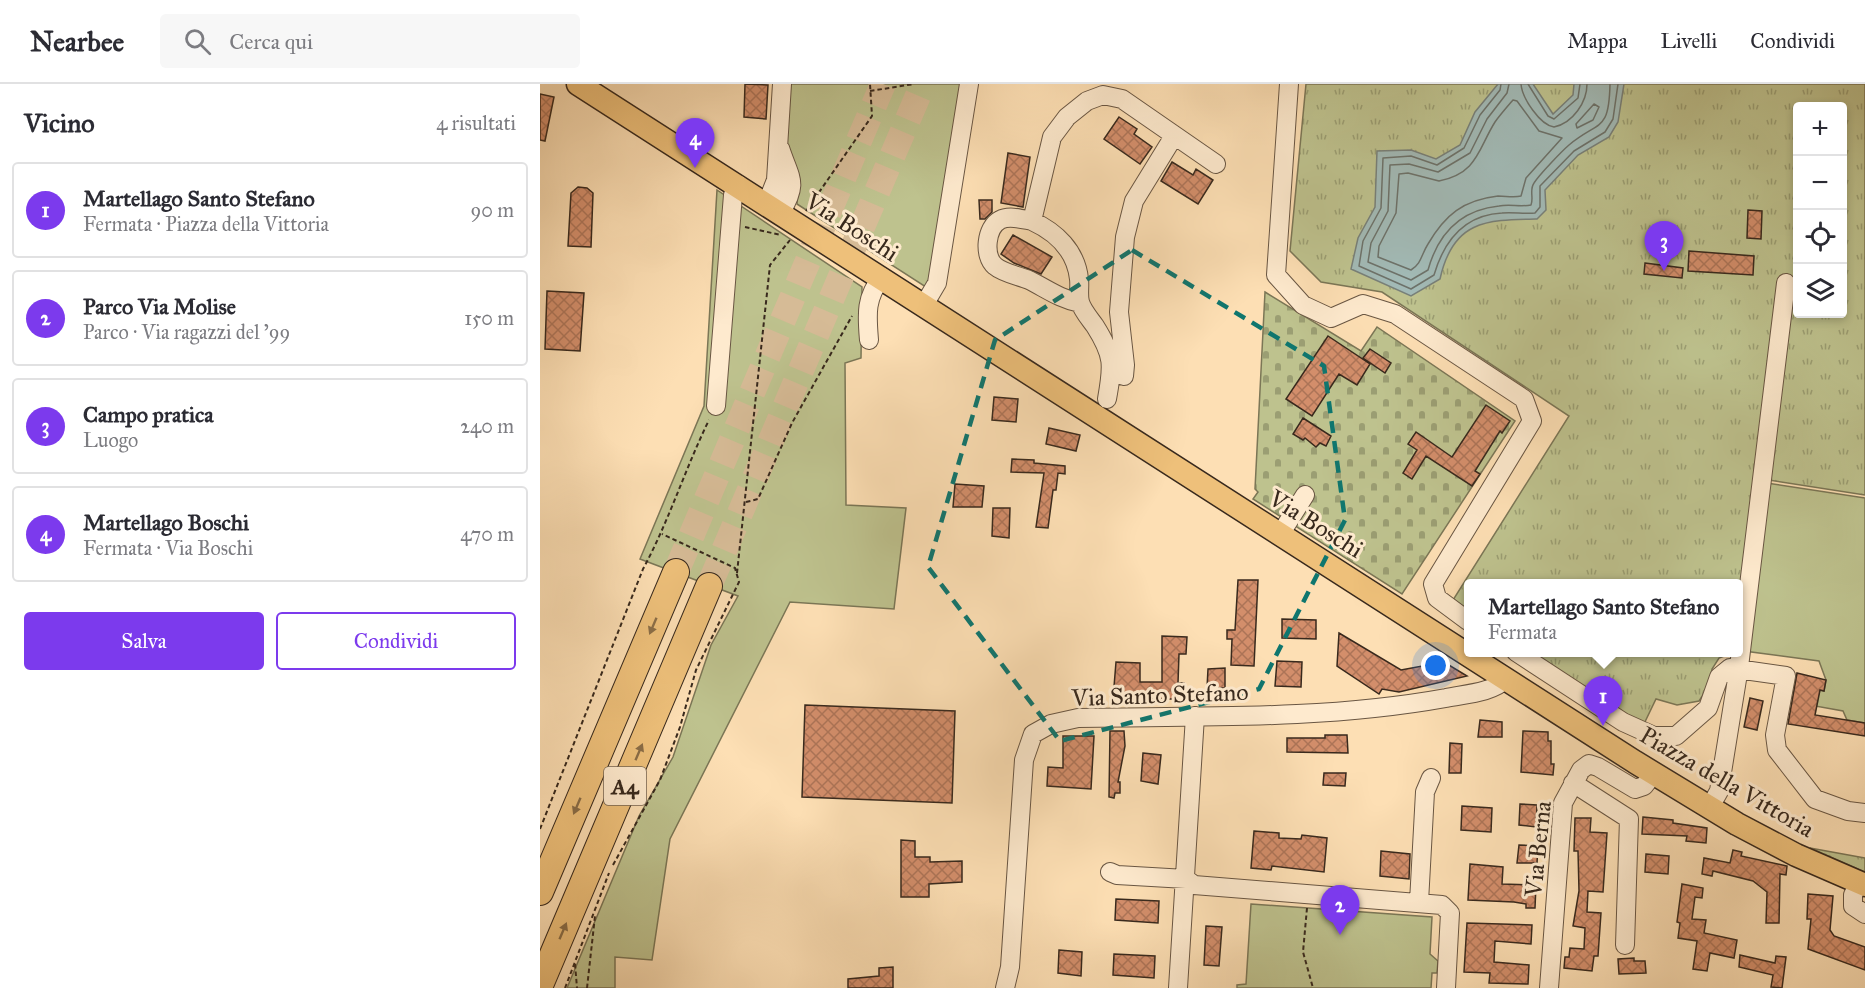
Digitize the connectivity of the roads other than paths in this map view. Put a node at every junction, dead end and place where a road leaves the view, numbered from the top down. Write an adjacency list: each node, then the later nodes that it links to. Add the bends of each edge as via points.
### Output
1 (782, 84): 8 (street)
2 (969, 84): 13 (street, via 937,283)
3 (1289, 84): 21 (street, via 1276,275 1303,305 1331,318 1363,304 1395,314 1524,399 1532,421 1433,584 1437,598)
4 (582, 85): 7 (main road, Via Boschi)
5 (1174, 136): 6 (street); 9 (street, via 1122,99 1103,95 1087,101 1067,117 1052,137); 15 (street, via 1134,201 1125,237 1119,312 1125,364 1123,383)
6 (1216, 164)
7 (739, 185): 8 (main road, Via Boschi); 16 (street, via 732,195)
8 (774, 208): 10 (main road, Via Boschi)
9 (1032, 221): 12 (street, via 1065,244 1079,277); 12 (street, via 1001,219 993,225 990,258 995,266 1032,281 1060,299)
10 (882, 277): 13 (main road, Via Boschi); 14 (street, via 867,307)
11 (1786, 283): 22 (street)
12 (1080, 303): 15 (street, via 1112,359)
13 (924, 305): 15 (main road, Via Boschi)
14 (869, 340)
15 (1108, 398): 18 (main road, Via Boschi)
16 (716, 406)
17 (1305, 495): 18 (street)
18 (1281, 533): 23 (main road, Via Boschi)
19 (676, 572): 38 (highway, A4, one-way to 38)
20 (709, 586): 42 (highway, A4, one-way to 20)
21 (1464, 618)
22 (1743, 634)
23 (1464, 652)
24 (1472, 657): 28 (main road, Via Boschi)
25 (1524, 657): 27 (street, via 1623,722 1654,736 1676,736 1708,708 1719,677)
26 (1740, 657): 27 (street)
27 (1739, 667): 33 (street, via 1719,791); 34 (street, via 1786,676 1775,735 1777,750 1815,799)
28 (1506, 679): 29 (street, Via Santo Stefano, via 1500,685 1473,693 1407,705 1319,714); 30 (main road, Piazza della Vittoria)
29 (1195, 716): 36 (street); 43 (street, Via Santo Stefano, via 1078,718 1051,724 1034,734 1024,760 1010,967)
30 (1654, 773): 32 (street, Via Berna, via 1644,786 1635,789 1589,764); 33 (main road, Piazza della Vittoria)
31 (1431, 778): 39 (street, via 1425,792)
32 (1573, 783): 41 (street, via 1629,819); 46 (street, Via Berna, via 1563,803)
33 (1710, 807): 37 (main road, Piazza della Vittoria, via 1796,855)
34 (1865, 813)
35 (1110, 872): 36 (street)
36 (1186, 879): 39 (street, via 1194,885); 44 (street)
37 (1862, 884): 40 (street, via 1852,901)
38 (540, 892)
39 (1419, 902): 45 (street, via 1442,905 1450,913)
40 (1865, 914)
41 (1625, 945)
42 (540, 985)
43 (1005, 988)
44 (1178, 988)
45 (1446, 988)
46 (1550, 988)

